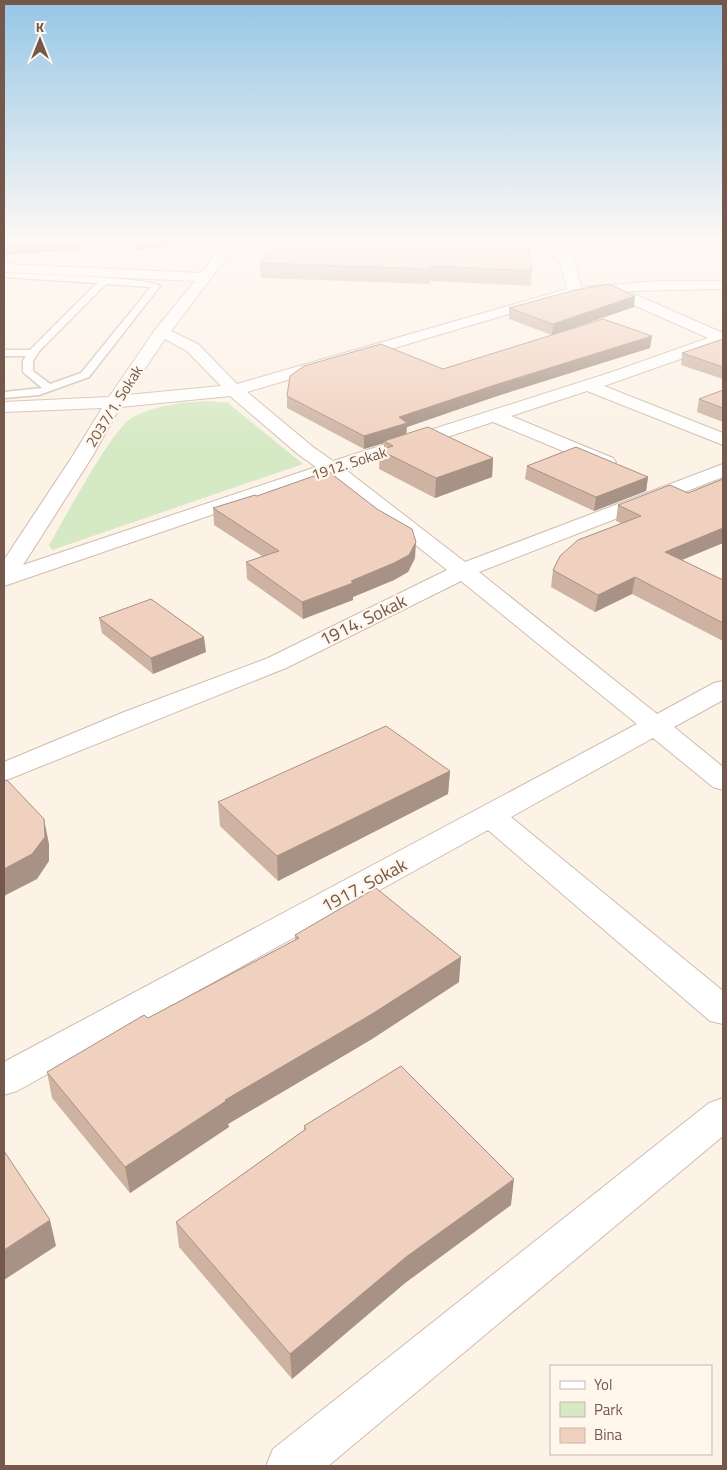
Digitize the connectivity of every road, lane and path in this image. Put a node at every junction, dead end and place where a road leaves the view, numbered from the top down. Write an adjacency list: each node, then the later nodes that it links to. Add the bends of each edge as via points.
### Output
1 (76, 310): 9 (lane)
2 (137, 310): 11 (lane, via 88,372)
3 (180, 310): 6 (street, 2037/1. Sokak)
4 (507, 310): 12 (street)
5 (657, 310): 7 (street)
6 (161, 333): 12 (street, via 174,335 189,344); 14 (street, 2037/1. Sokak)
7 (723, 339): 10 (street, 1912. Sokak)
8 (4, 353): 9 (lane)
9 (33, 353): 11 (lane, via 28,361 28,372)
10 (589, 386): 16 (street, 1912. Sokak); 17 (street)
11 (50, 389): 13 (lane, via 24,395)
12 (234, 390): 14 (street); 18 (street)
13 (4, 395)
14 (114, 402): 15 (street); 24 (street, 2037/1. Sokak)
15 (4, 408)
16 (494, 416): 18 (street, 1912. Sokak); 19 (street)
17 (723, 439)
18 (331, 468): 23 (street); 24 (street, 1912. Sokak)
19 (619, 468)
20 (723, 470): 22 (street, 1914. Sokak)
21 (646, 479): 22 (street)
22 (672, 490): 23 (street, 1914. Sokak)
23 (462, 571): 26 (street); 27 (street, 1914. Sokak, via 277,663)
24 (4, 578)
25 (723, 689): 26 (street, 1917. Sokak)
26 (656, 726): 28 (street); 29 (street, 1917. Sokak)
27 (4, 772)
28 (723, 781)
29 (491, 816): 30 (street); 31 (street, 1917. Sokak)
30 (723, 1011)
31 (4, 1080)
32 (723, 1114): 33 (street)
33 (290, 1466)

